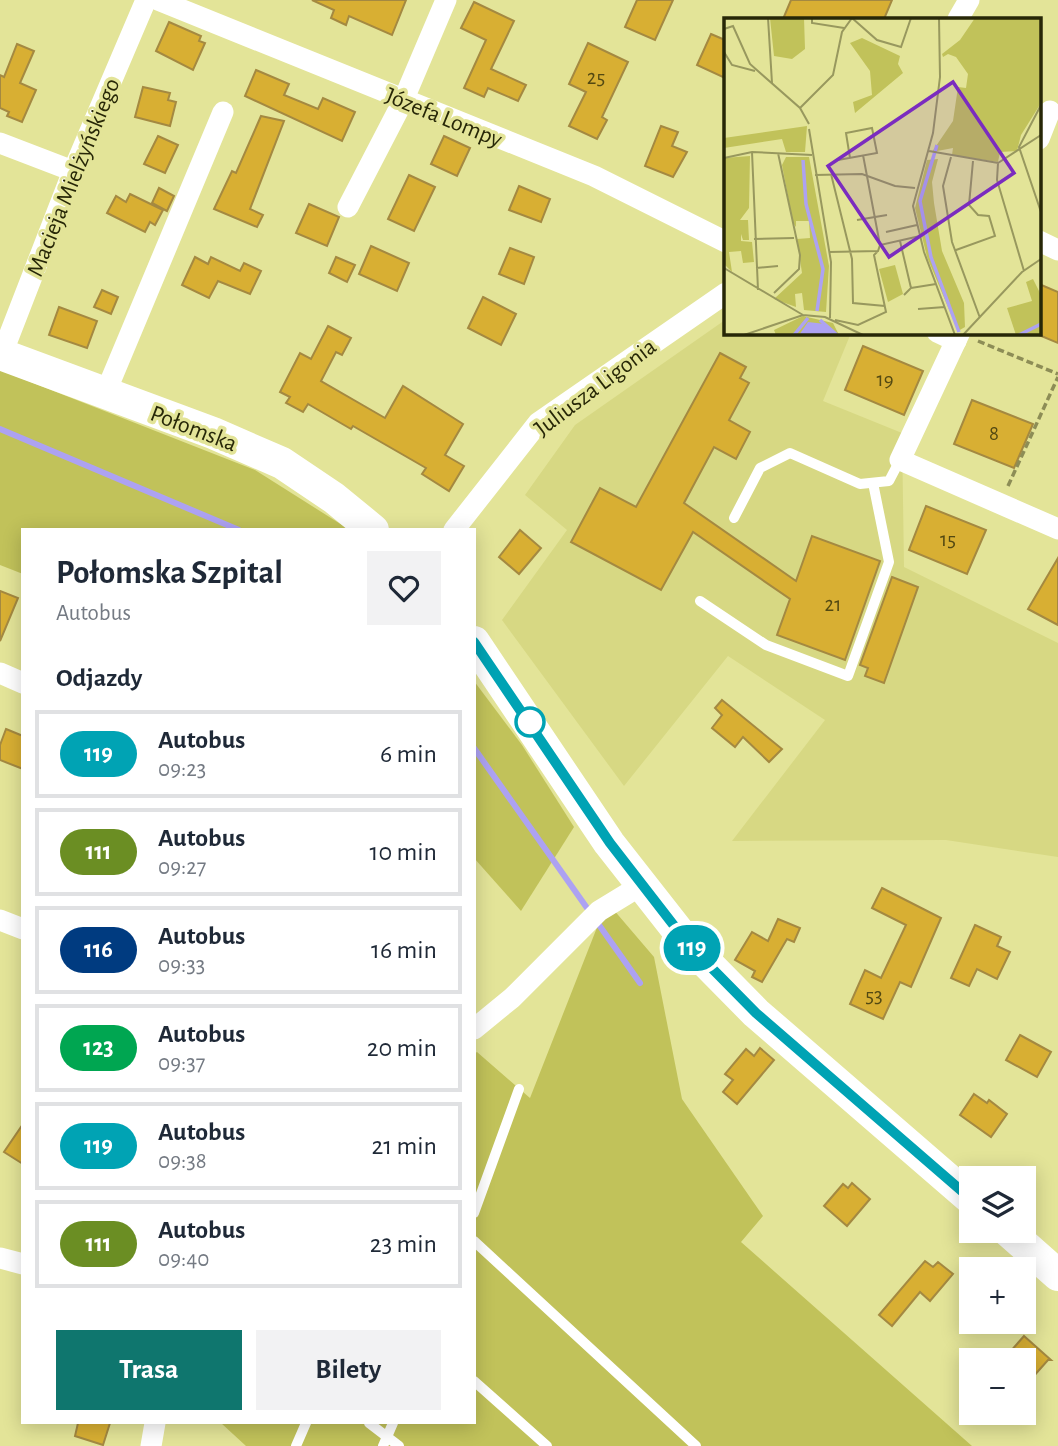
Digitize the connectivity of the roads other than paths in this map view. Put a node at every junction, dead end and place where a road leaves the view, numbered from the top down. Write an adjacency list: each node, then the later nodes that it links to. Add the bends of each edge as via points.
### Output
1 (146, 0): 11 (street, Macieja Mielżyńskiego)
2 (158, 0): 6 (street, Józefa Lompy)
3 (446, 0): 6 (street)
4 (969, 0): 5 (street)
5 (959, 18)
6 (403, 101): 12 (street); 13 (street, Józefa Lompy, via 594,176)
7 (1050, 111): 9 (street)
8 (223, 112): 19 (street)
9 (1040, 136)
10 (0, 143): 11 (street)
11 (73, 171): 18 (street, Macieja Mielżyńskiego)
12 (348, 207)
13 (724, 241)
14 (1040, 241): 15 (street)
15 (1058, 250)
16 (724, 294): 24 (street, Juliusza Ligonia, via 538,424)
17 (959, 336): 20 (street)
18 (1, 354): 19 (street, Połomska)
19 (105, 394): 23 (street, Połomska, via 282,463)
20 (900, 460): 21 (lane, via 889,481); 25 (street)
21 (873, 483): 22 (lane, via 860,484 790,453 760,468); 26 (lane, via 889,562 848,676 766,645)
22 (734, 517)
23 (371, 528)
24 (456, 528)
25 (1058, 529)
26 (700, 601)
27 (476, 645): 30 (street)
28 (0, 673): 29 (street)
29 (21, 682)
30 (640, 886): 33 (street, via 599,911 512,998); 35 (street, via 689,945 756,1013)
31 (0, 920): 32 (street)
32 (21, 928)
33 (476, 1026)
34 (519, 1089): 36 (lane)
35 (959, 1189)
36 (476, 1207)
37 (476, 1243): 52 (lane)
38 (1022, 1243): 41 (street)
39 (0, 1258): 40 (street)
40 (21, 1263)
41 (1058, 1275)
42 (476, 1383): 51 (lane)
43 (155, 1424): 48 (street)
44 (306, 1424): 49 (lane)
45 (370, 1424): 47 (lane)
46 (393, 1424): 47 (lane)
47 (385, 1441): 50 (lane)
48 (151, 1446)
49 (296, 1446)
50 (399, 1446)
51 (547, 1446)
52 (696, 1446)

